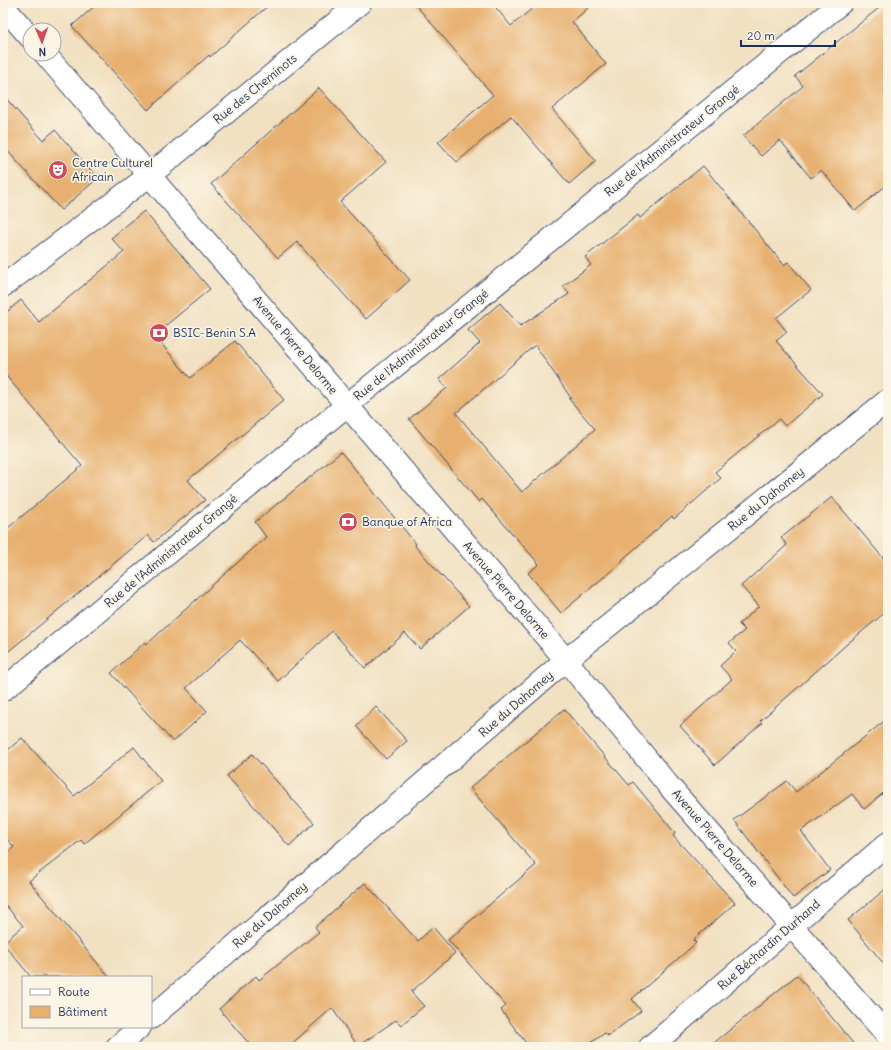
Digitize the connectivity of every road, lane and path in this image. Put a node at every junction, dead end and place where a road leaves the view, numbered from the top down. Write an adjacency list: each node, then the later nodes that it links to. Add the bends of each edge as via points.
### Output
1 (360, 3): 6 (street, Rue des Cheminots)
2 (841, 3): 9 (street, Rue de l'Administrateur Grangé)
3 (3, 6): 4 (street)
4 (22, 28)
5 (52, 62): 6 (street, Avenue Pierre Delorme)
6 (150, 175): 7 (street, Rue des Cheminots); 9 (street, Avenue Pierre Delorme)
7 (3, 286)
8 (888, 400): 10 (street, Rue du Dahomey)
9 (346, 406): 10 (street, Avenue Pierre Delorme); 11 (street, Rue de l'Administrateur Grangé)
10 (566, 660): 13 (street, Avenue Pierre Delorme, via 668,785); 14 (street, Rue du Dahomey)
11 (3, 690)
12 (888, 843): 13 (street, Rue Béchardin Durhand)
13 (791, 925): 16 (street, Avenue Pierre Delorme); 18 (street, Rue Béchardin Durhand)
14 (152, 1017)
15 (139, 1028): 17 (street)
16 (888, 1036)
17 (117, 1047)
18 (650, 1047)

